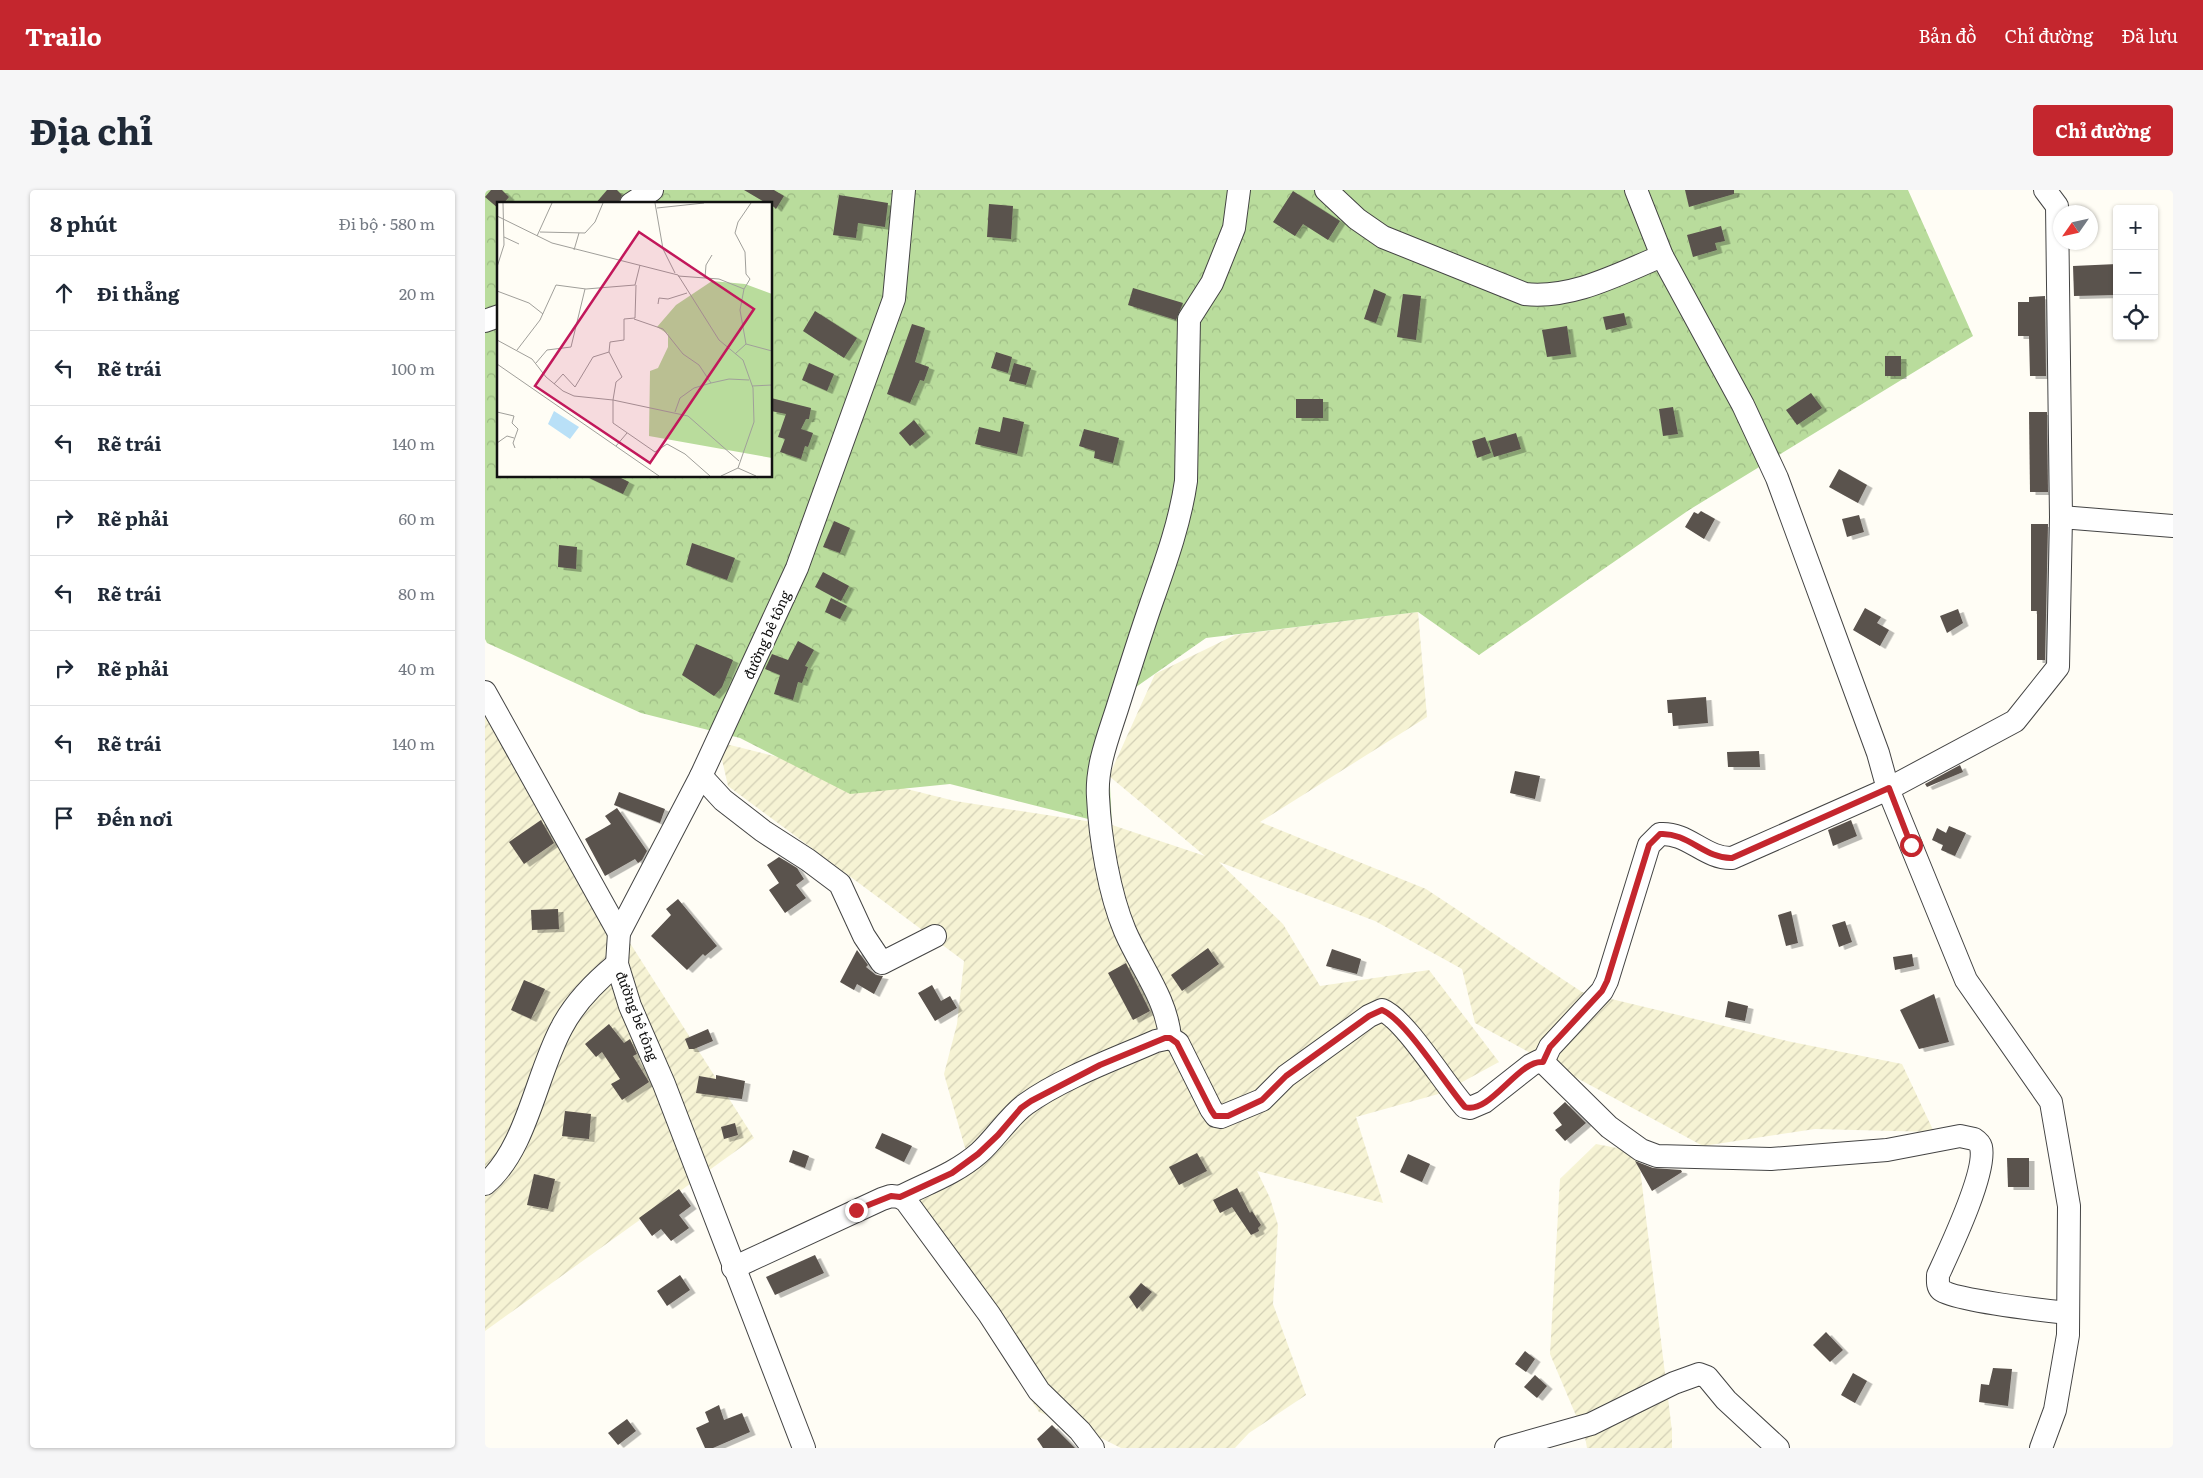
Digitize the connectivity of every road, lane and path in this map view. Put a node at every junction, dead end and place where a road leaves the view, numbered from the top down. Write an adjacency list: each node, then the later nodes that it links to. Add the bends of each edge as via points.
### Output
1 (652, 190): 7 (street)
2 (904, 190): 15 (street, đường bê tông, via 894,299 797,568)
3 (1239, 190): 20 (street, via 1234,228 1212,283 1189,320 1184,498 1099,770 1100,826 1118,914 1166,1012)
4 (1326, 190): 8 (street, via 1357,219 1383,237 1525,294 1541,296 1573,291)
5 (1636, 190): 8 (street)
6 (2045, 190): 11 (street, via 2057,206)
7 (634, 202)
8 (1662, 256): 16 (street, via 1743,405 1777,478)
9 (497, 317): 10 (street)
10 (485, 321)
11 (2061, 517): 12 (street); 16 (street, via 2058,667 2015,722)
12 (2173, 526)
13 (485, 692): 14 (street)
14 (491, 716): 17 (street)
15 (701, 776): 17 (street, đường bê tông); 18 (street, via 723,800 840,884 864,936 882,963)
16 (1889, 788): 21 (street, via 1732,858 1712,855 1671,833 1660,834 1649,845 1602,991 1550,1047); 25 (street, via 1966,980 2051,1102 2069,1206)
17 (619, 933): 19 (street, đường bê tông)
18 (935, 936)
19 (617, 964): 22 (street, via 586,992 562,1027 507,1160); 24 (street, đường bê tông)
20 (1170, 1038): 21 (street, via 1177,1043 1211,1110 1215,1116 1221,1117 1262,1100 1286,1076 1382,1010 1392,1015 1406,1030 1465,1107 1485,1102 1531,1064); 23 (street, via 1156,1040 1100,1065 1031,1101 978,1154 943,1178)
21 (1543, 1062): 25 (street, via 1609,1127 1641,1150 1657,1156 1771,1160 1887,1150 1960,1136 1974,1139 1981,1148 1981,1158 1964,1218 1937,1284 1941,1291 1951,1295)
22 (485, 1184)
23 (900, 1197): 24 (street, via 891,1196 856,1210); 27 (street, via 989,1314 1039,1391)
24 (733, 1268): 26 (street, đường bê tông)
25 (2068, 1313): 30 (street, via 2068,1334 2055,1410)
26 (803, 1448)
27 (1093, 1448)
28 (1506, 1448): 29 (street, via 1591,1424 1699,1374 1707,1377)
29 (1778, 1448)
30 (2041, 1448)

